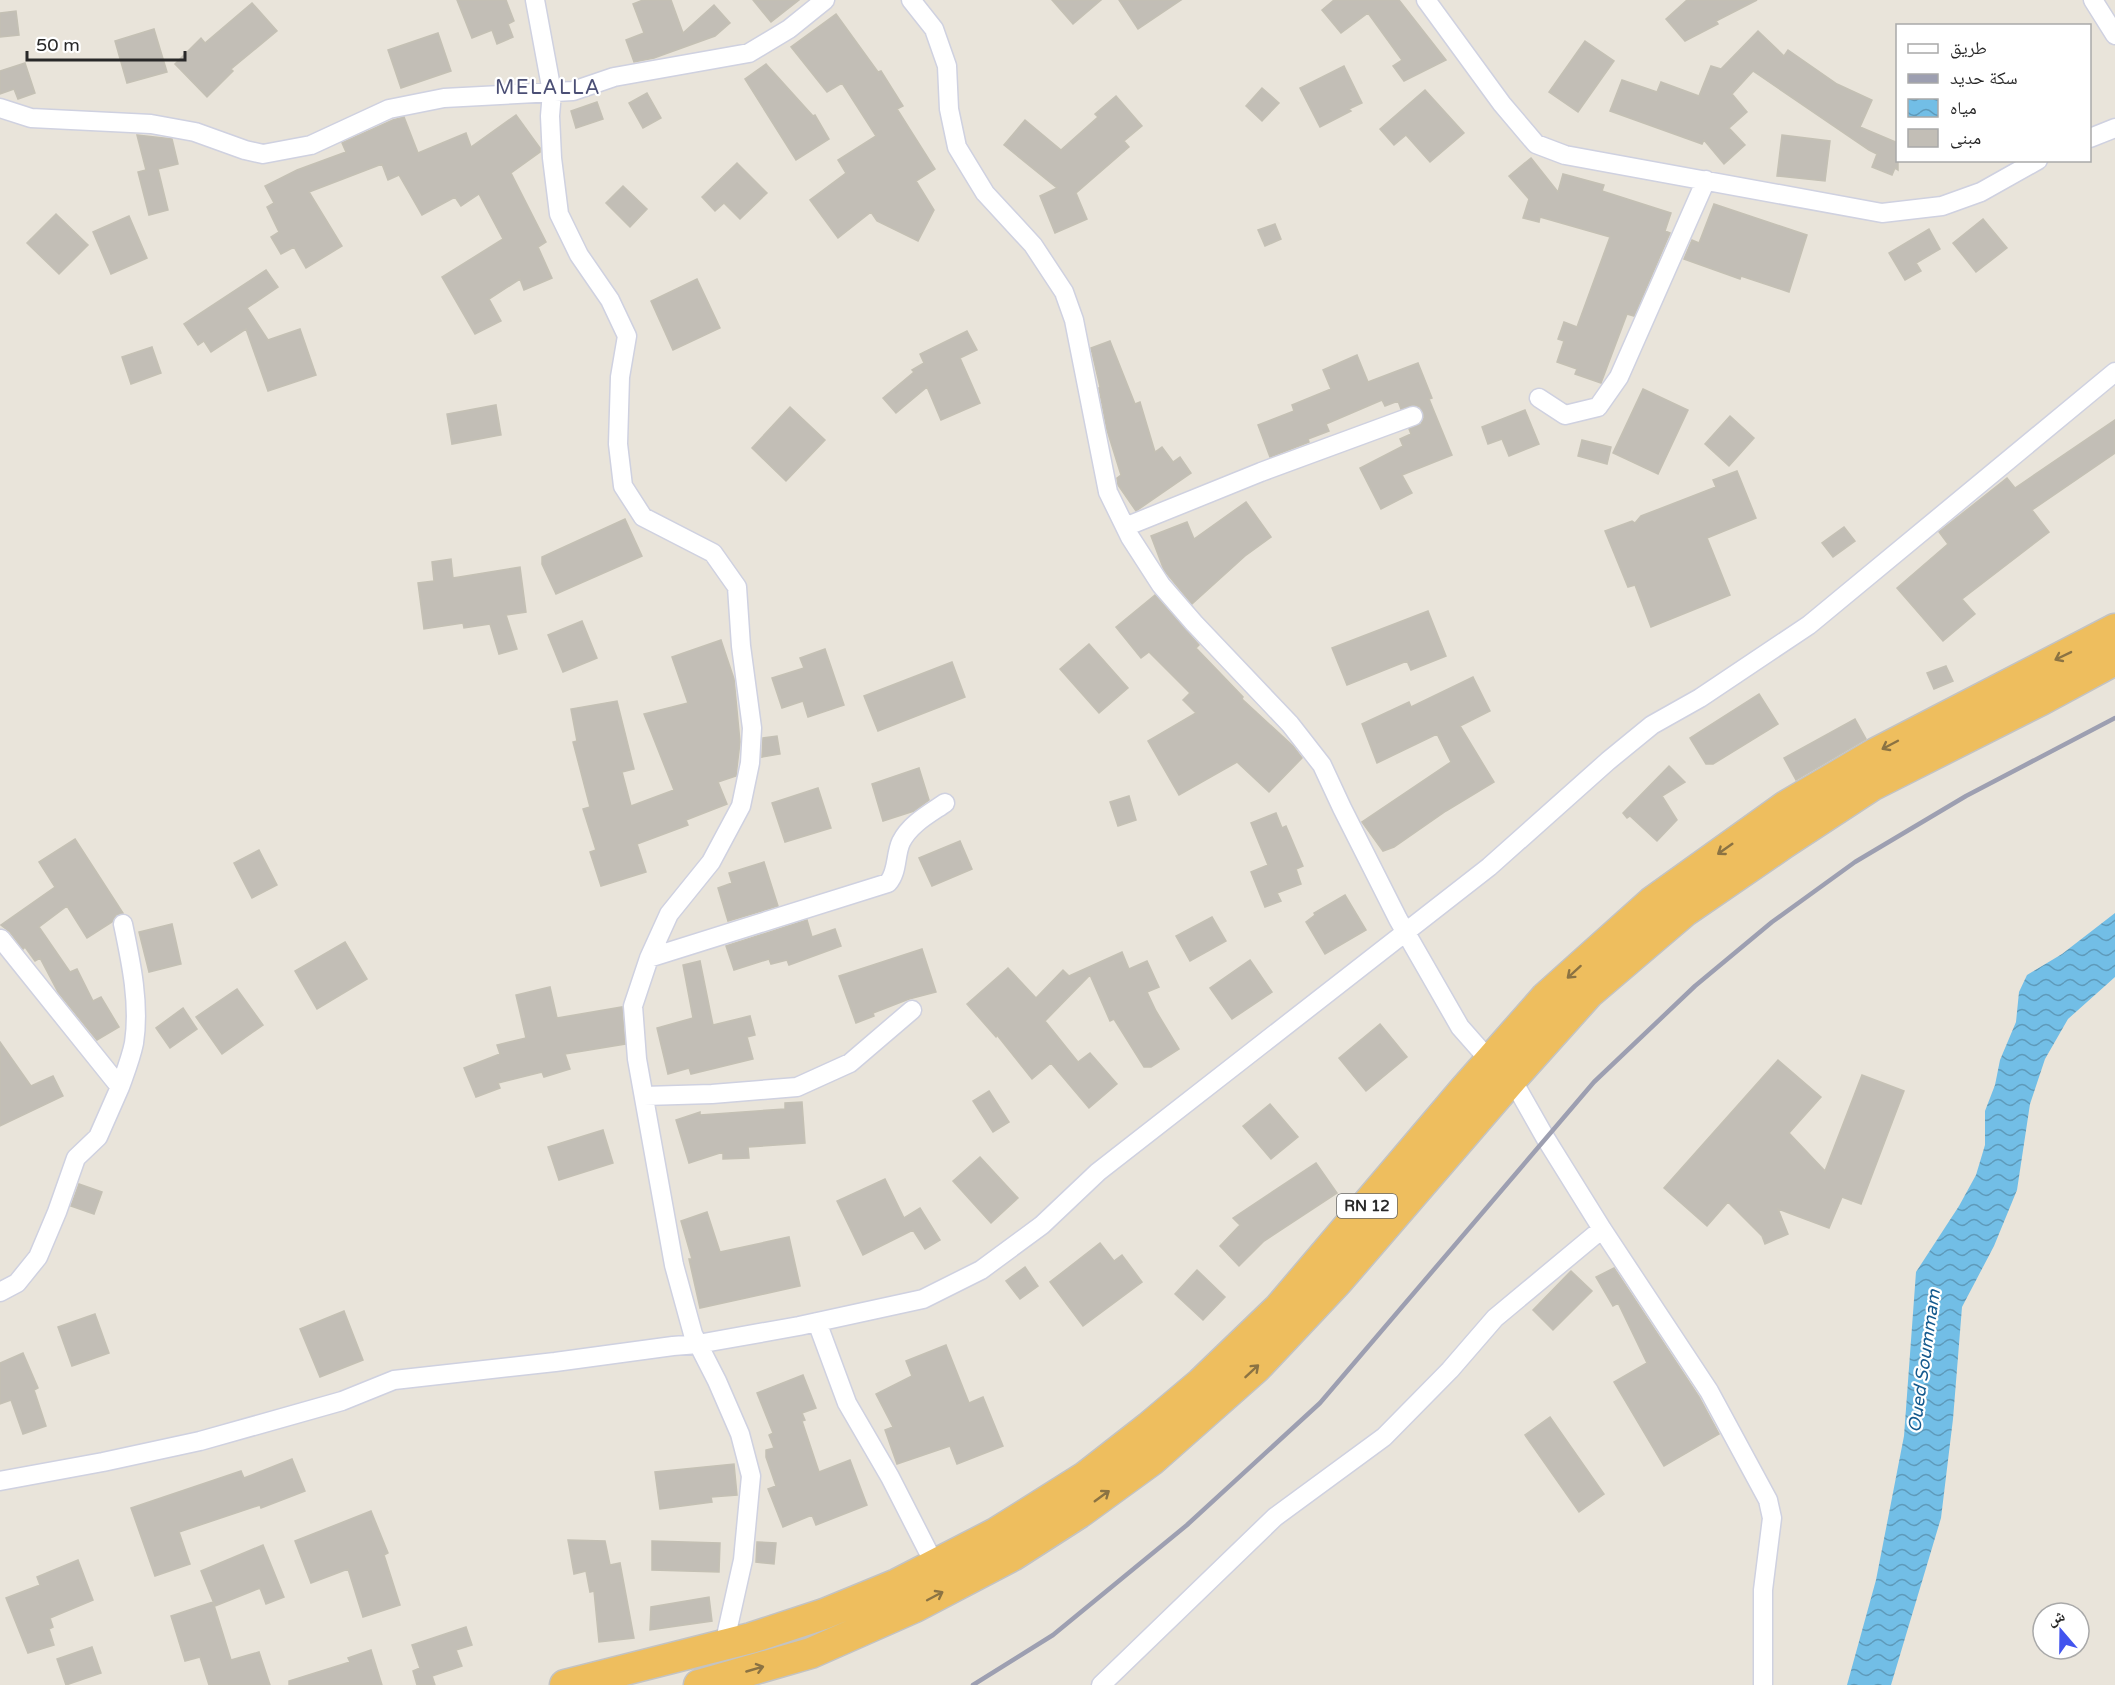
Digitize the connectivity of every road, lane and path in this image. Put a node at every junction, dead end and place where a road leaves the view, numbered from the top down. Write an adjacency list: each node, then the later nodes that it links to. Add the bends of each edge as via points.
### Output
1 (535, 0): 7 (street)
2 (825, 0): 7 (street, via 789,29 749,53 614,77 573,91)
3 (911, 0): 16 (street, via 934,28 947,66 949,109 957,147 985,193 1033,245 1064,292 1074,320 1108,492)
4 (1426, 0): 12 (street, via 1536,144 1565,155)
5 (2093, 0): 6 (street)
6 (2115, 35)
7 (552, 92): 8 (street, via 444,98 389,109 311,145 263,154 195,132 151,124 31,118); 23 (street, via 552,158 559,214 627,336 620,377 618,444 623,486 643,517 713,553 737,587 753,728 741,806 711,862 669,914)
8 (0, 108)
9 (2115, 128): 10 (street)
10 (2091, 138)
11 (2034, 162): 12 (street, via 1981,192 1942,206 1881,213)
12 (1706, 180): 14 (street, via 1619,377 1598,407 1565,415)
13 (2115, 372): 21 (street, via 1809,625 1700,698 1652,725 1489,867)
14 (1539, 398)
15 (1413, 416): 16 (street)
16 (1125, 527): 21 (street, via 1161,585 1290,724 1322,765)
17 (2115, 628): 25 (highway, RN 12, one-way to 25, via 1875,753 1786,806 1652,902 1546,997)
18 (2115, 660): 25 (highway, RN 12, via 1873,785 1694,905)
19 (945, 803): 23 (street, via 908,829 888,883)
20 (123, 924): 26 (street, via 135,995 134,1043)
21 (1405, 931): 25 (street, via 1460,1027); 30 (street, via 1098,1172 1042,1225 981,1270 923,1299)
22 (1, 939): 26 (street)
23 (649, 958): 27 (street, via 633,1006)
24 (912, 1010): 27 (street, via 850,1063 797,1087)
25 (1501, 1070): 28 (street); 33 (highway, RN 12, via 1279,1308 1201,1383 1085,1477 996,1533); 36 (highway, RN 12, one-way to 25, via 811,1653 915,1607 1012,1556 1152,1460 1256,1368 1337,1282)
26 (120, 1087): 29 (street, via 98,1137 76,1158 38,1257 17,1283)
27 (644, 1096): 31 (street, via 675,1265)
28 (1602, 1229): 37 (street, via 1496,1318 1384,1437 1275,1517); 38 (street, via 1709,1391 1768,1500 1772,1518 1763,1590)
29 (0, 1292)
30 (818, 1322): 31 (street); 33 (street, via 847,1403)
31 (698, 1344): 32 (street, via 394,1380 342,1401 200,1441); 34 (street, via 740,1434 751,1476 743,1560)
32 (0, 1480)
33 (935, 1565): 34 (highway, RN 12, via 824,1614)
34 (724, 1645): 35 (highway, RN 12)
35 (565, 1685)
36 (699, 1685)
37 (1101, 1685)
38 (1763, 1685)

